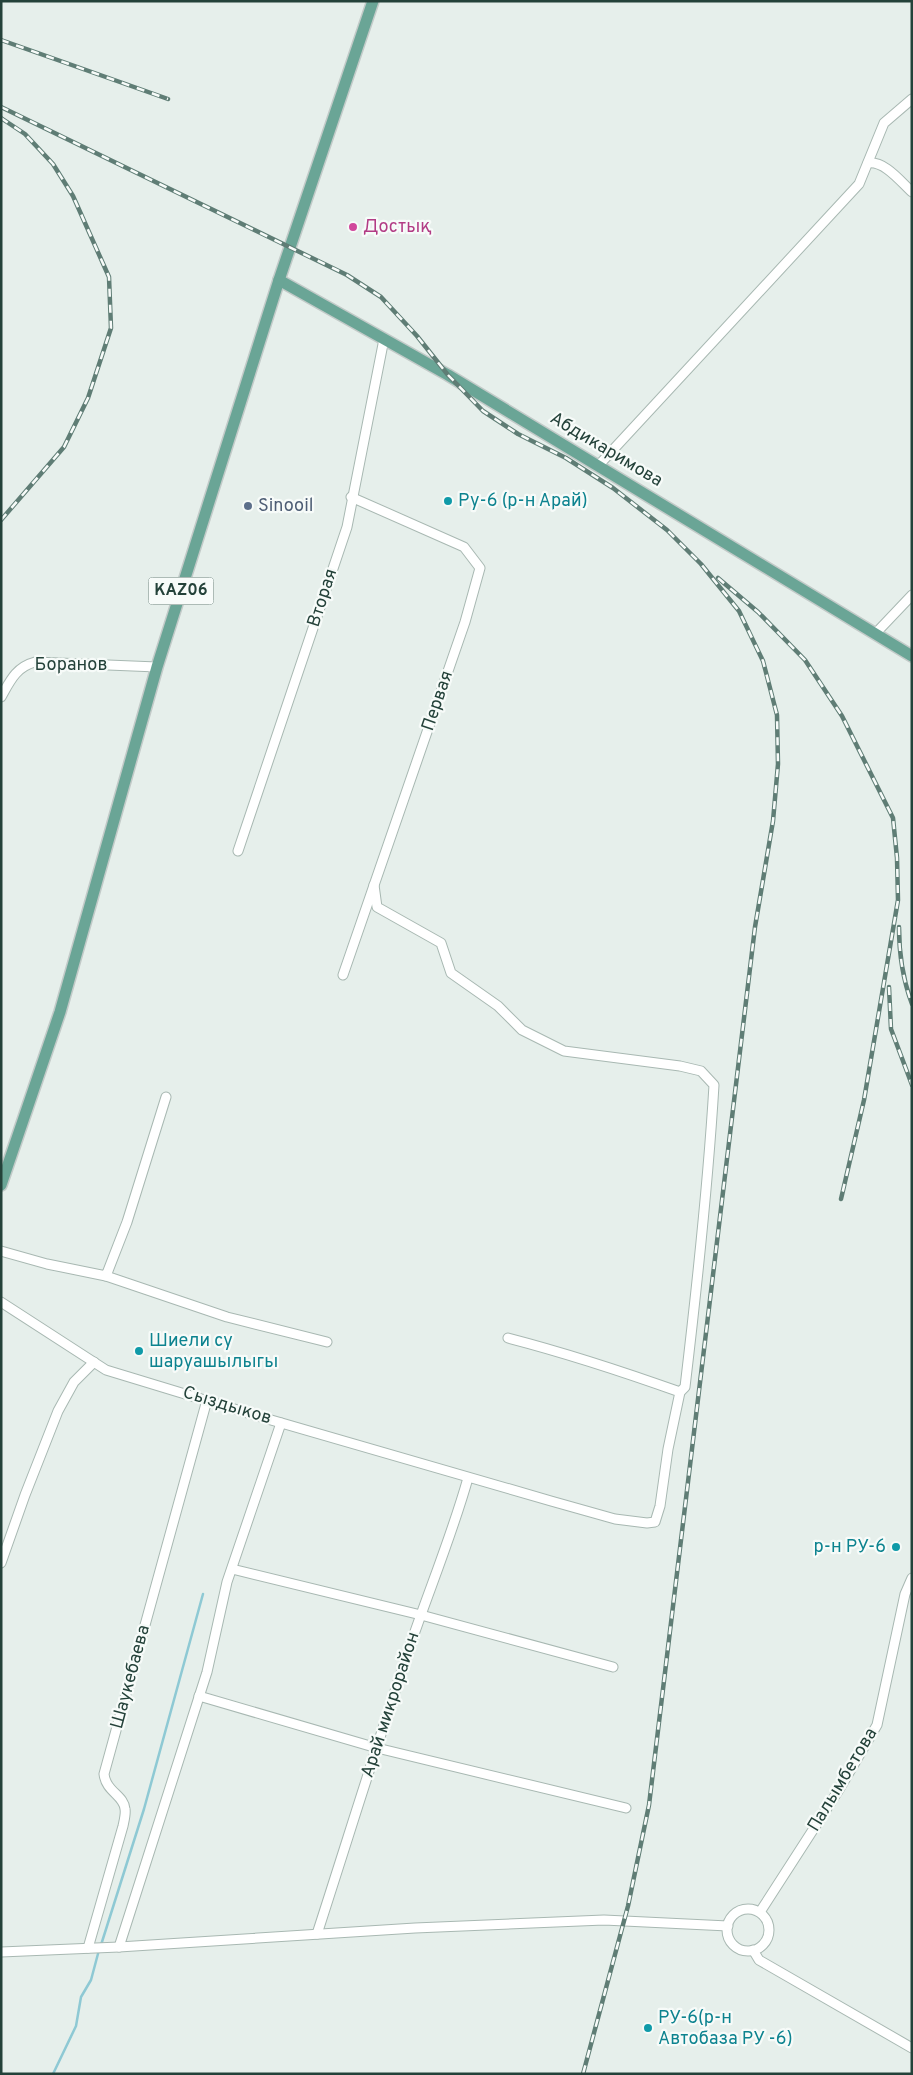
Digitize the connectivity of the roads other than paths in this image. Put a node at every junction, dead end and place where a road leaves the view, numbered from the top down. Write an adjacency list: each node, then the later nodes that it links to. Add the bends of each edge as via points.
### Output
1 (373, 1): 5 (main road, KАZ06)
2 (912, 99): 3 (street, via 884,123)
3 (868, 163): 4 (street, via 876,162); 7 (street, via 859,184)
4 (912, 192)
5 (279, 280): 6 (main road, Абдикаримова); 12 (main road, KАZ06)
6 (384, 339): 7 (main road, Абдикаримова); 8 (street, Вторая)
7 (598, 466): 10 (main road, Абдикаримова)
8 (351, 497): 14 (street, Вторая, via 347,527); 15 (street, Первая, via 464,547 480,568 462,631)
9 (912, 595): 10 (street)
10 (875, 634): 11 (main road, Абдикаримова)
11 (912, 656)
12 (157, 667): 13 (street, Боранов, via 35,662 15,672); 18 (main road, KАZ06, via 60,1012)
13 (1, 697)
14 (238, 852)
15 (374, 884): 16 (street, Первая); 25 (street, via 377,907 442,943 451,973 498,1006 522,1030 564,1051 701,1071 714,1086 700,1263 686,1387)
16 (342, 975)
17 (166, 1098): 20 (street, via 127,1222)
18 (1, 1185)
19 (1, 1251): 20 (street)
20 (106, 1276): 23 (street, via 227,1317)
21 (1, 1302): 24 (street, Сыздыков)
22 (508, 1338): 25 (street, via 558,1351)
23 (327, 1342)
24 (94, 1362): 26 (street, Сыздыков, via 106,1370); 29 (street, via 74,1382 61,1405)
25 (680, 1392): 28 (street, Сыздыков, via 655,1522 615,1519)
26 (207, 1400): 27 (street, Сыздыков); 41 (street, Шаукебаева, via 104,1774 105,1784 126,1808)
27 (281, 1423): 28 (street, Сыздыков); 30 (street)
28 (468, 1478): 32 (street, Арай микрорайон)
29 (1, 1563)
30 (232, 1569): 32 (street); 34 (street)
31 (912, 1578): 37 (street, Палымбетова, via 905,1594 877,1725)
32 (421, 1615): 33 (street); 35 (street, Арай микрорайон)
33 (613, 1667)
34 (199, 1696): 35 (street); 40 (street)
35 (377, 1748): 36 (street); 39 (street, Арай микрорайон)
36 (626, 1808)
37 (760, 1912): 38 (street, via 740,1910 730,1919); 42 (street, via 769,1930 765,1943)
38 (728, 1926): 39 (street, via 604,1920); 42 (street, via 727,1933 734,1945 746,1951)
39 (317, 1934): 40 (street)
40 (119, 1947): 41 (street)
41 (91, 1948): 43 (street)
42 (753, 1950): 44 (street, via 759,1960)
43 (1, 1952)
44 (912, 2048)

